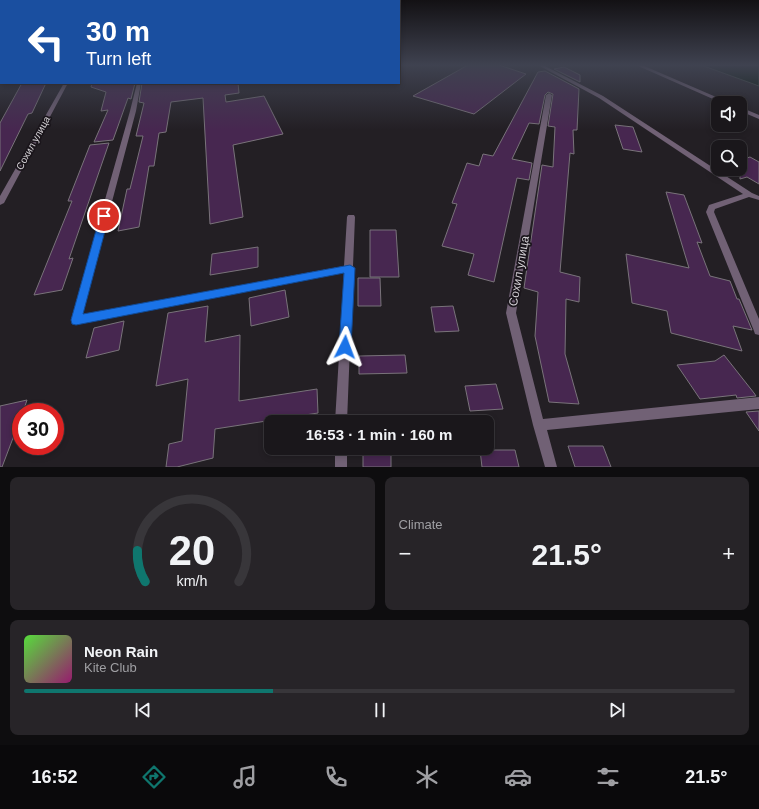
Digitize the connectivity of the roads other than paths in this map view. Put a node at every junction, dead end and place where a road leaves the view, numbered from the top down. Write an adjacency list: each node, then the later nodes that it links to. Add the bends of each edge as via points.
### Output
1 (64, 87): 11 (street, Сохил улица)
2 (138, 87): 13 (street, via 76,320)
3 (582, 87): 9 (street)
4 (688, 87): 6 (street)
5 (549, 95): 17 (street, Сохил улица, via 511,313)
6 (711, 97)
7 (747, 112): 8 (street)
8 (759, 117)
9 (749, 195): 10 (street); 14 (street, via 716,205 710,212)
10 (759, 198)
11 (0, 203)
12 (351, 217): 13 (street)
13 (350, 268): 16 (street)
14 (759, 332)
15 (759, 403): 17 (street)
16 (341, 415)
17 (538, 425): 20 (street, Сохил улица)
18 (341, 455): 19 (street)
19 (341, 467)
20 (551, 467)

